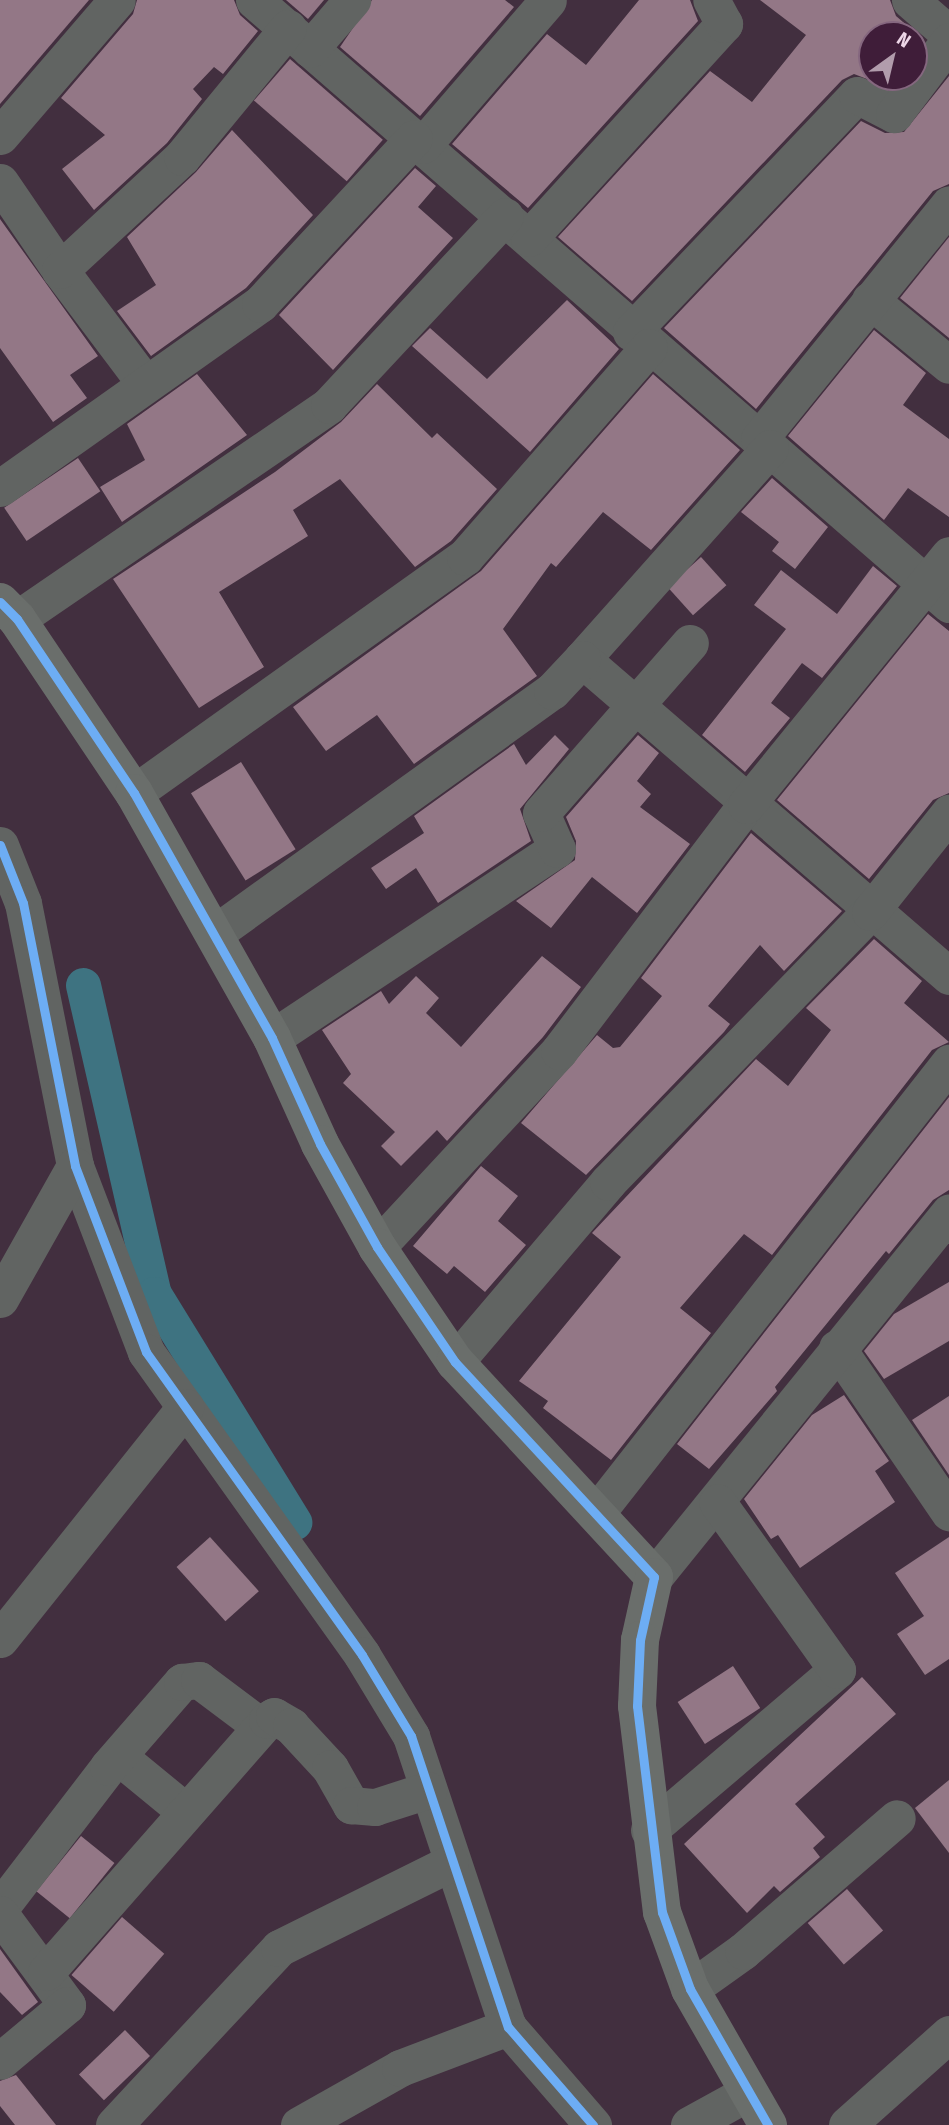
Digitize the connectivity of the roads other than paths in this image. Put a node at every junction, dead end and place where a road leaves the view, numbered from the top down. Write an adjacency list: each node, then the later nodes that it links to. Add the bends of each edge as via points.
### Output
1 (117, 0): 10 (street)
2 (254, 0): 8 (street)
3 (352, 0): 8 (street)
4 (548, 0): 11 (street)
5 (711, 0): 14 (street, via 724,24)
6 (910, 0): 7 (street)
7 (949, 34)
8 (299, 38): 11 (street); 15 (street, via 182,157)
9 (949, 41): 17 (street, via 894,114 857,95)
10 (0, 135)
11 (419, 142): 14 (street); 19 (street, via 260,304)
12 (0, 182): 15 (street)
13 (949, 204): 16 (street)
14 (517, 227): 17 (street); 23 (street, via 330,405)
15 (60, 270): 19 (street)
16 (870, 300): 18 (street); 20 (street)
17 (640, 340): 20 (street); 27 (street, via 464,557)
18 (949, 365)
19 (144, 382): 21 (street)
20 (764, 443): 22 (street); 25 (street)
21 (0, 488)
22 (942, 581): 28 (street)
23 (9, 610): 27 (street)
24 (690, 643): 26 (street)
25 (582, 659): 26 (street); 32 (street, via 552,691)
26 (637, 704): 28 (street); 34 (street, via 541,813 557,849)
27 (134, 793): 32 (street)
28 (746, 805): 31 (street); 38 (street, via 559,1051)
29 (949, 813): 31 (street)
30 (3, 861): 36 (street, via 23,904)
31 (870, 912): 33 (street); 41 (street, via 608,1182)
32 (215, 933): 34 (street)
33 (949, 976)
34 (272, 1038): 38 (street, via 320,1144)
35 (949, 1063): 44 (street)
36 (75, 1166): 39 (street); 42 (street, via 146,1352)
37 (949, 1213): 40 (street)
38 (377, 1247): 41 (street)
39 (0, 1299)
40 (837, 1348): 43 (street); 45 (street)
41 (455, 1362): 44 (street)
42 (185, 1407): 47 (street); 50 (street, via 362,1655 411,1735)
43 (717, 1502): 46 (street); 53 (street, via 837,1670)
44 (597, 1512): 46 (street)
45 (949, 1512)
46 (654, 1577): 53 (street, via 640,1640 637,1706)
47 (0, 1639)
48 (259, 1725): 49 (street, via 199,1680 182,1682); 50 (street, via 274,1716 291,1726 330,1768 351,1805 375,1807); 51 (street)
49 (118, 1756): 51 (street); 55 (street)
50 (428, 1790): 54 (street)
51 (185, 1811): 57 (street)
52 (897, 1818): 58 (street, via 743,1951)
53 (649, 1830): 58 (street, via 662,1912)
54 (450, 1863): 59 (street); 64 (street, via 279,1948)
55 (0, 1908)
56 (0, 1914): 57 (street)
57 (46, 1972): 61 (street, via 67,2005)
58 (690, 1989): 62 (street)
59 (508, 2027): 65 (street, via 400,2068); 66 (street)
60 (949, 2034): 68 (street)
61 (0, 2061)
62 (747, 2093): 63 (street); 67 (street)
63 (691, 2124)
64 (114, 2125)
65 (299, 2125)
66 (593, 2125)
67 (768, 2125)
68 (847, 2125)

